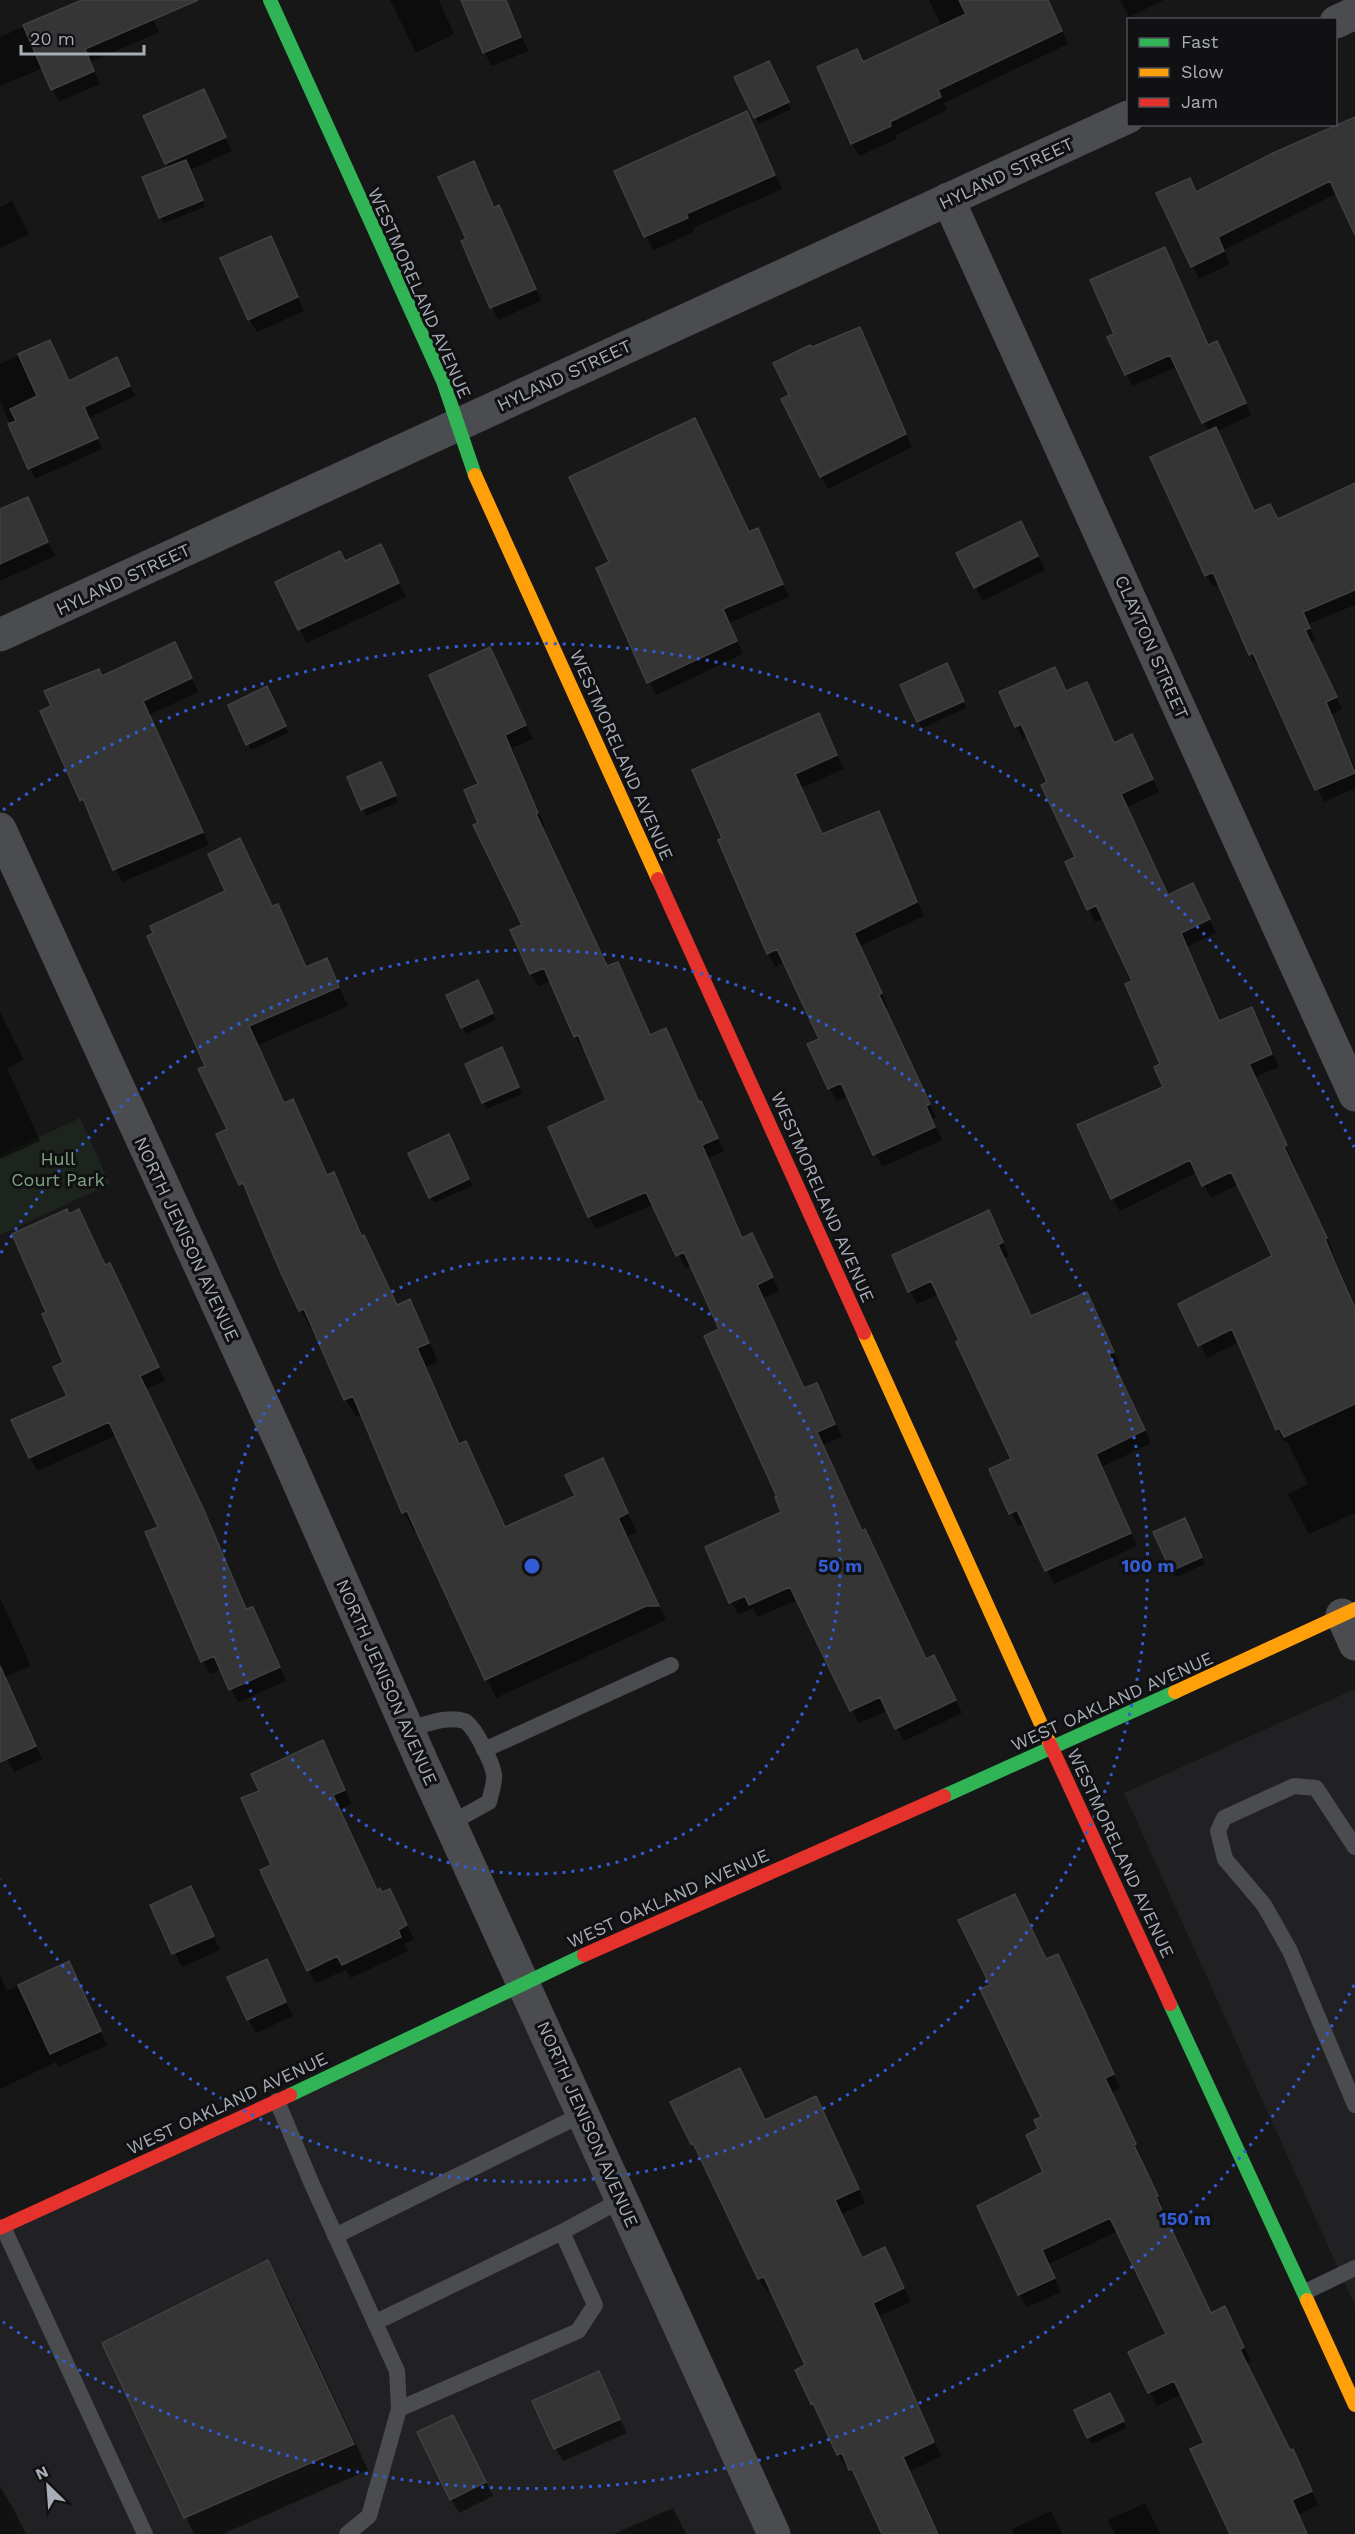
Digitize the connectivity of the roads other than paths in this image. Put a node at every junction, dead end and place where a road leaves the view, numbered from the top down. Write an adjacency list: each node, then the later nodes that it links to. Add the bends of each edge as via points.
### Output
1 (270, 0): 6 (street, WESTMORELAND AVENUE, via 443,381)
2 (1355, 13): 3 (street)
3 (1337, 21)
4 (1127, 117): 5 (street, HYLAND STREET)
5 (948, 200): 6 (street, HYLAND STREET); 9 (street, CLAYTON STREET)
6 (457, 424): 7 (street, HYLAND STREET); 13 (street, WESTMORELAND AVENUE, via 472,468)
7 (0, 635)
8 (0, 830): 12 (street, NORTH JENISON AVENUE)
9 (1355, 1095)
10 (1351, 1623): 13 (street, WEST OAKLAND AVENUE)
11 (671, 1665): 14 (lane)
12 (408, 1729): 14 (lane, via 448,1720 464,1721 472,1725); 15 (street, NORTH JENISON AVENUE)
13 (1052, 1748): 17 (street, WEST OAKLAND AVENUE); 26 (street, WESTMORELAND AVENUE)
14 (484, 1750): 15 (lane, via 494,1772 489,1802)
15 (451, 1823): 17 (street, NORTH JENISON AVENUE)
16 (1355, 1847): 19 (lane, via 1316,1788 1294,1786 1224,1818 1218,1831 1225,1859 1264,1905 1290,1951)
17 (525, 1984): 18 (street, WEST OAKLAND AVENUE); 20 (street, NORTH JENISON AVENUE)
18 (277, 2101): 22 (street, WEST OAKLAND AVENUE); 24 (lane)
19 (1355, 2104)
20 (583, 2114): 21 (street, NORTH JENISON AVENUE); 24 (lane)
21 (622, 2199): 23 (lane); 32 (street, NORTH JENISON AVENUE)
22 (1, 2228): 30 (lane)
23 (562, 2232): 27 (lane); 29 (lane, via 595,2305 578,2331)
24 (335, 2236): 27 (lane)
25 (1355, 2268): 26 (lane)
26 (1305, 2292): 28 (street, WESTMORELAND AVENUE)
27 (376, 2322): 29 (lane, via 397,2371)
28 (1355, 2405)
29 (399, 2409): 31 (lane, via 369,2516)
30 (145, 2534)
31 (347, 2534)
32 (774, 2534)

